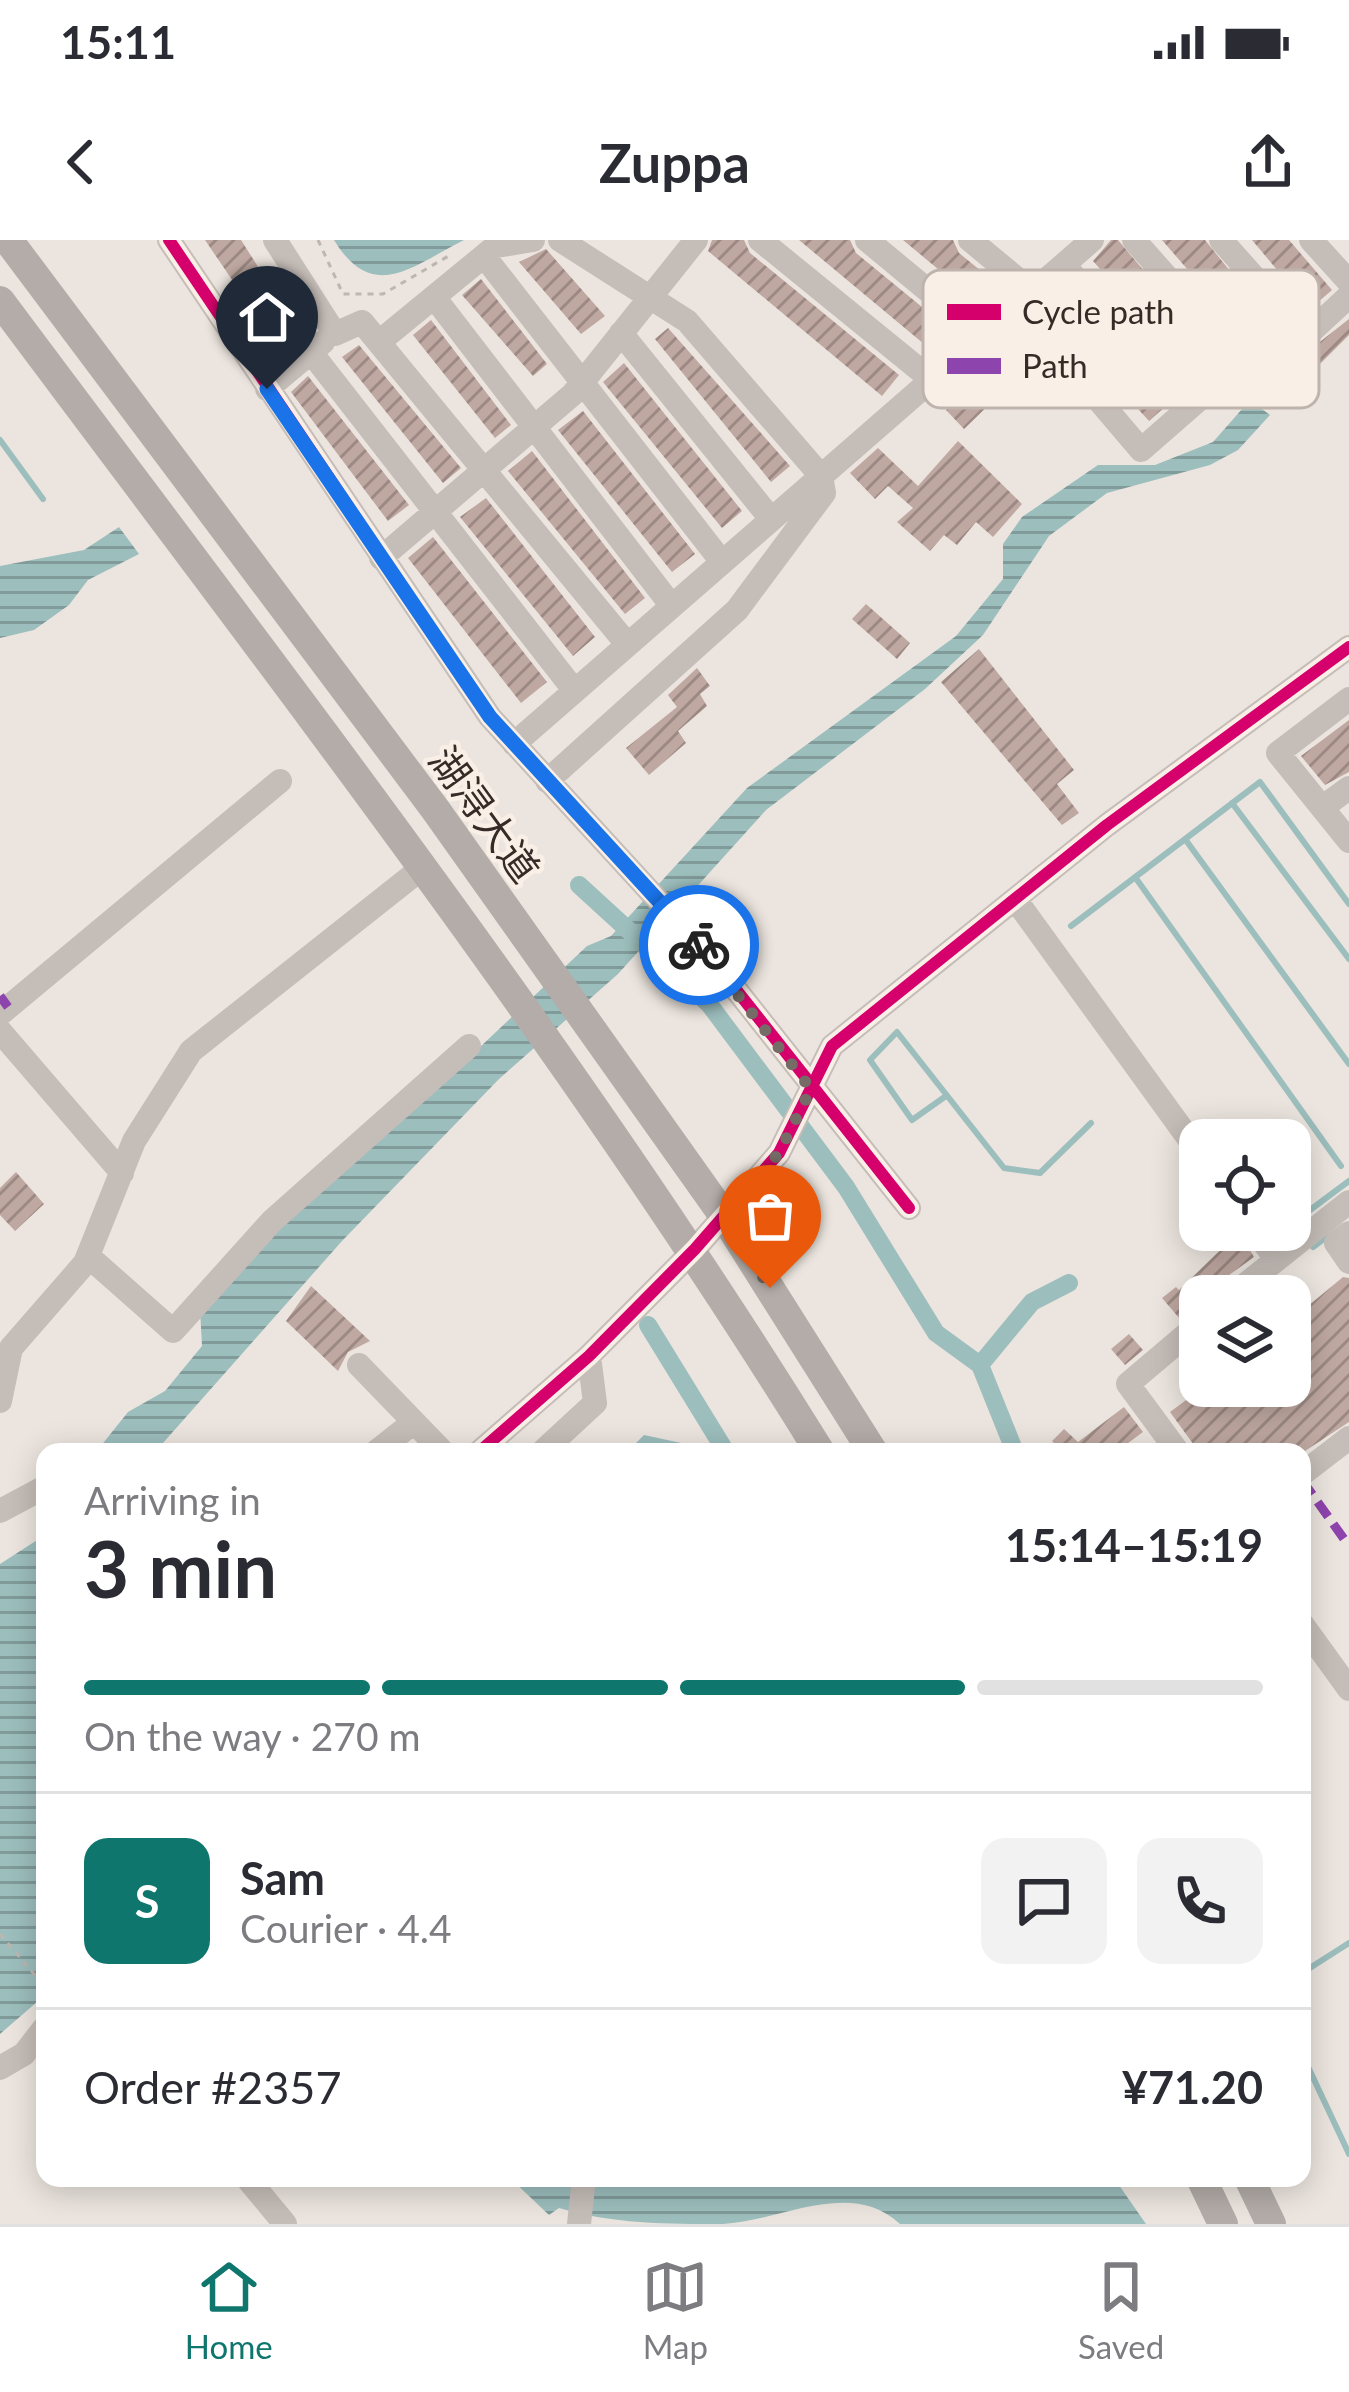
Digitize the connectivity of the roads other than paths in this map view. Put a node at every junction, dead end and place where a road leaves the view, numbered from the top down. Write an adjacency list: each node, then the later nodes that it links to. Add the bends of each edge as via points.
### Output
1 (8, 240): 66 (main road, 湖浔大道, via 435,809)
2 (169, 240): 35 (street)
3 (275, 240): 29 (street)
4 (533, 240): 14 (street)
5 (560, 240): 25 (street)
6 (760, 240): 32 (street)
7 (867, 240): 22 (street)
8 (970, 240): 16 (street)
9 (1134, 240): 19 (street)
10 (1221, 240): 20 (street)
11 (1311, 240): 21 (street)
12 (1090, 241): 15 (street)
13 (691, 242): 25 (street)
14 (474, 252): 24 (street); 33 (street)
15 (1064, 265): 17 (street); 18 (street)
16 (999, 270)
17 (1058, 270)
18 (1068, 270)
19 (1161, 270)
20 (1248, 270)
21 (1349, 282)
22 (923, 286)
23 (1349, 296): 27 (street)
24 (434, 297): 30 (street); 38 (street)
25 (650, 298): 28 (street); 40 (street, via 687,321)
26 (0, 301): 56 (main road, 湖浔大道)
27 (1319, 324)
28 (622, 333): 33 (street); 42 (street)
29 (335, 334): 30 (street, via 362,322); 31 (street)
30 (379, 342): 39 (street)
31 (310, 351): 35 (street); 41 (street)
32 (923, 373)
33 (582, 382): 38 (street); 44 (street)
34 (923, 388): 40 (street)
35 (267, 389): 43 (street)
36 (1110, 408): 37 (street, via 1142,450)
37 (1190, 408)
38 (535, 429): 39 (street); 45 (street)
39 (487, 473): 41 (street); 46 (street)
40 (821, 476): 42 (street); 52 (street, via 824,493 737,610)
41 (436, 513): 43 (street); 48 (street)
42 (771, 519): 44 (street)
43 (381, 558): 50 (street)
44 (722, 562): 45 (street)
45 (671, 605): 46 (street)
46 (627, 644): 48 (street)
47 (1349, 647): 57 (street)
48 (574, 690): 50 (street)
49 (1349, 699): 54 (street, via 1278,753)
50 (514, 744): 52 (street)
51 (280, 782): 58 (street)
52 (548, 782): 61 (street, via 711,958)
53 (1349, 788): 54 (street)
54 (1323, 807): 55 (street)
55 (1349, 842)
56 (422, 868): 63 (street, via 191,1051); 68 (main road, 湖浔大道)
57 (1015, 898): 61 (street, via 832,1046); 62 (street)
58 (0, 1014)
59 (0, 1031): 63 (street)
60 (469, 1046): 70 (street, via 272,1221 173,1331)
61 (811, 1089): 65 (street); 66 (street, via 779,1153)
62 (1179, 1125)
63 (122, 1173): 70 (street)
64 (1349, 1202): 71 (street)
65 (909, 1208)
66 (724, 1216): 68 (street); 85 (main road, 湖浔大道)
67 (1349, 1233): 72 (street, via 1336,1243)
68 (695, 1249): 75 (street); 84 (main road, 湖浔大道)
69 (1271, 1251): 71 (street)
70 (88, 1256): 77 (street, via 11,1348)
71 (1276, 1258): 73 (street)
72 (1349, 1262)
73 (1256, 1275)
74 (1179, 1341): 86 (street, via 1128,1384)
75 (589, 1356): 82 (street); 83 (street, via 595,1402)
76 (359, 1365): 78 (street)
77 (0, 1401)
78 (414, 1422): 80 (street); 81 (street)
79 (1349, 1438): 87 (street)
80 (387, 1443)
81 (434, 1443)
82 (489, 1443)
83 (552, 1443)
84 (814, 1443)
85 (867, 1443)
86 (1171, 1443)
87 (1311, 1467)
88 (0, 1492): 90 (street)
89 (36, 1492): 90 (street)
90 (0, 1510)
91 (1311, 1636): 92 (street)
92 (1349, 1688)
93 (36, 2038): 94 (street)
94 (0, 2068)
95 (254, 2187): 99 (street)
96 (583, 2187): 100 (street)
97 (1205, 2187): 101 (main road)
98 (1253, 2187): 102 (main road)
99 (285, 2224)
100 (579, 2224)
101 (1223, 2224)
102 (1271, 2224)

